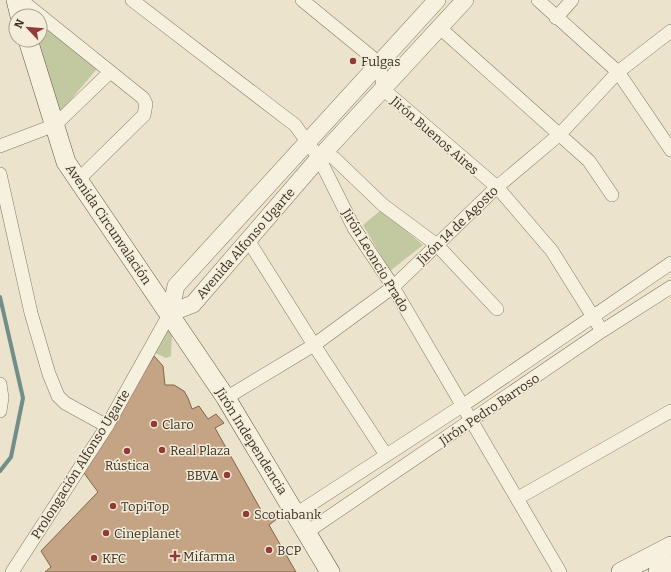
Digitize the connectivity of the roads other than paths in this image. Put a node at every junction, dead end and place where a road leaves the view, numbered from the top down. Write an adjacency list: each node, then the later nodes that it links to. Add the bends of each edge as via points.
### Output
1 (21, 0): 14 (street)
2 (132, 0): 18 (street, Jirón Leoncio Prado, via 296,125)
3 (302, 0): 12 (street)
4 (437, 0): 12 (street, Avenida Alfonso Ugarte)
5 (465, 0): 9 (street, Avenida Alfonso Ugarte)
6 (538, 0): 8 (street)
7 (572, 0): 8 (street)
8 (556, 18): 13 (street)
9 (440, 28): 15 (street, Avenida Alfonso Ugarte); 17 (street)
10 (671, 31): 13 (street, Jirón 14 de Agosto)
11 (31, 48): 16 (main road, Avenida Circunvalación)
12 (379, 63): 15 (street); 18 (street, Avenida Alfonso Ugarte)
13 (618, 72): 17 (street, Jirón 14 de Agosto); 20 (street)
14 (110, 73): 16 (street); 23 (street, via 143,98 146,110 144,115)
15 (384, 90): 21 (street, Avenida Alfonso Ugarte); 24 (street, Jirón Buenos Aires)
16 (55, 125): 19 (street); 23 (main road, Avenida Circunvalación, via 66,162)
17 (560, 134): 24 (street, Jirón 14 de Agosto); 25 (street, via 589,161)
18 (307, 142): 21 (street, Jirón Leoncio Prado); 32 (street, Avenida Alfonso Ugarte, via 176,286)
19 (0, 146)
20 (671, 150)
21 (319, 158): 26 (street, Avenida Alfonso Ugarte); 27 (street, via 334,158 383,205); 29 (street, Jirón Leoncio Prado, via 354,228)
22 (0, 174): 42 (street, via 32,313 55,389 65,403)
23 (78, 180): 32 (main road, Avenida Circunvalación)
24 (497, 187): 27 (street, Jirón 14 de Agosto); 33 (street, Jirón Buenos Aires, via 552,251)
25 (612, 195)
26 (248, 240): 32 (street, Avenida Alfonso Ugarte, via 193,304); 35 (street)
27 (437, 245): 29 (street, Jirón 14 de Agosto); 31 (street)
28 (671, 263): 33 (street)
29 (393, 287): 35 (street, Jirón 14 de Agosto); 38 (street, Jirón Leoncio Prado)
30 (671, 287): 34 (street, Jirón Pedro Barroso)
31 (497, 309)
32 (170, 313): 37 (main road, Jirón Independencia); 42 (street, Prolongación Alfonso Ugarte)
33 (593, 315): 34 (street, Jirón Buenos Aires); 38 (street)
34 (602, 331): 41 (street, Jirón Pedro Barroso)
35 (314, 345): 37 (street, Jirón 14 de Agosto); 43 (street)
36 (0, 384): 39 (street)
37 (226, 398): 45 (main road, Jirón Independencia)
38 (462, 406): 41 (street, Jirón Leoncio Prado); 43 (street)
39 (0, 411)
40 (671, 411): 44 (street)
41 (473, 421): 44 (street, Jirón Leoncio Prado); 46 (street, Jirón Pedro Barroso)
42 (107, 426): 49 (street, Prolongación Alfonso Ugarte)
43 (386, 455): 45 (street)
44 (518, 498): 51 (street, Jirón Leoncio Prado)
45 (296, 514): 46 (main road, Jirón Independencia)
46 (307, 532): 50 (main road, Jirón Independencia)
47 (671, 546): 52 (main road)
48 (671, 566): 53 (main road)
49 (12, 572)
50 (330, 572)
51 (560, 572)
52 (621, 572)
53 (658, 572)

